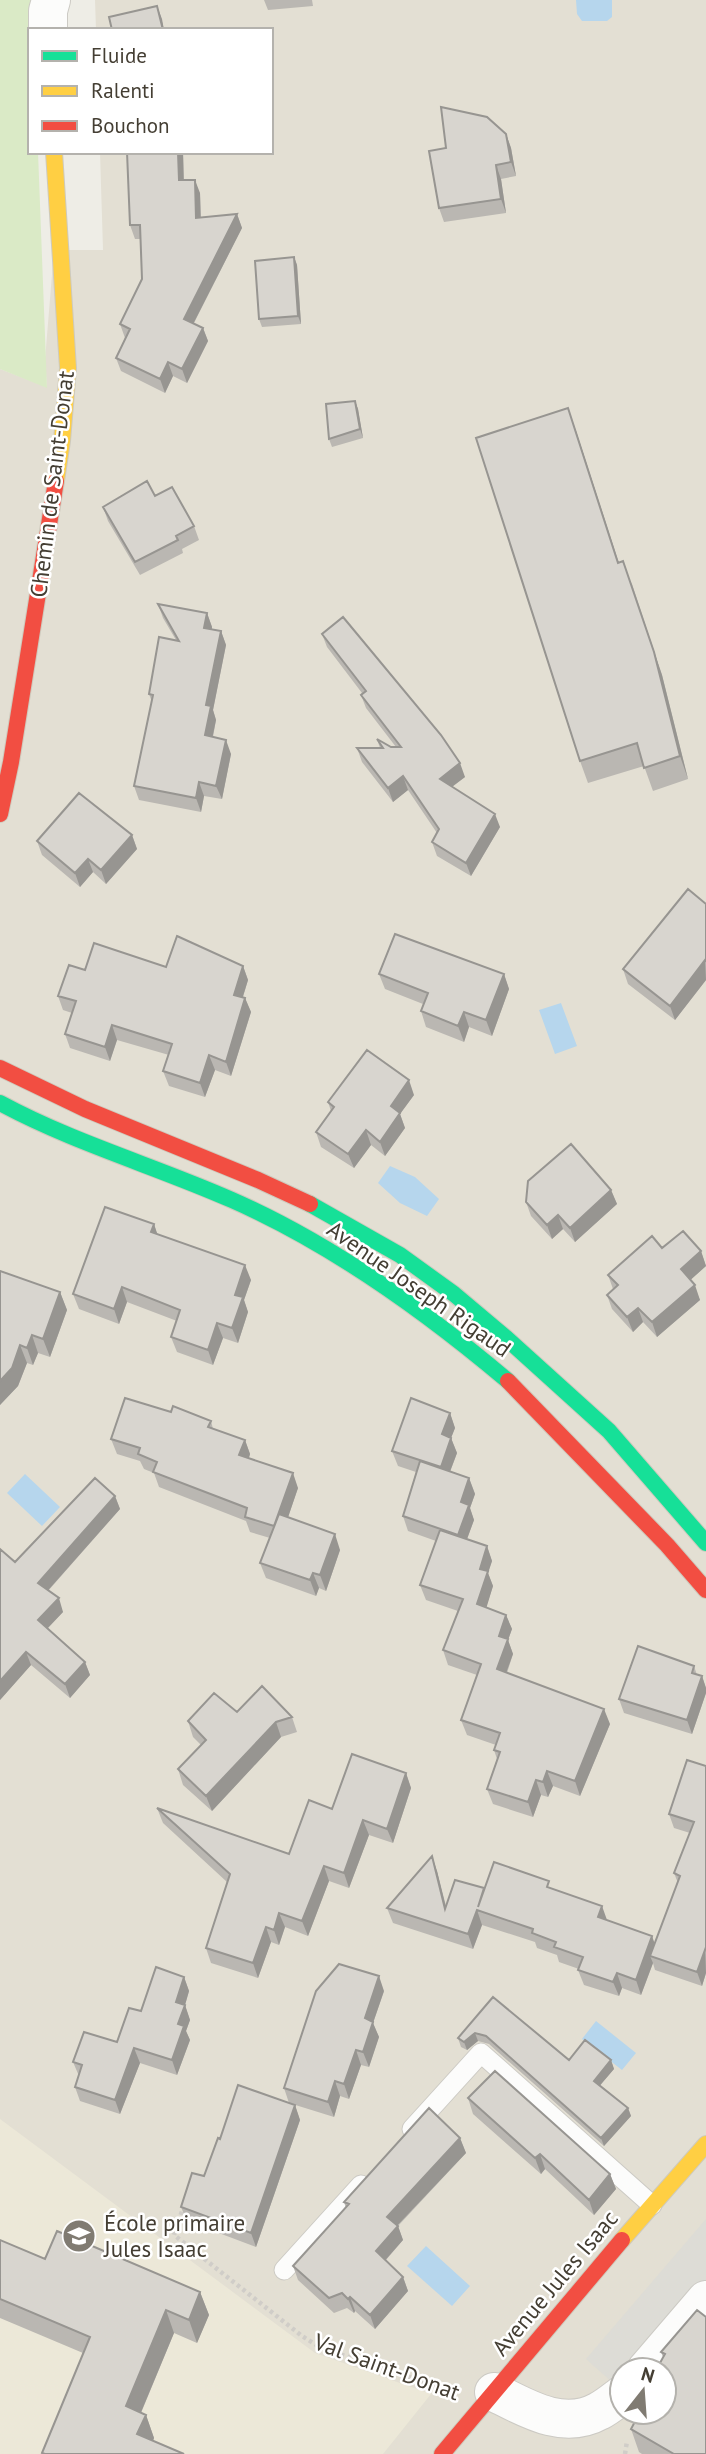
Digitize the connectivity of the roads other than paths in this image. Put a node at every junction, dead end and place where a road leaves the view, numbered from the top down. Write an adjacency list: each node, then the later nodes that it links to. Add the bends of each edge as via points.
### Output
1 (51, 0): 2 (street)
2 (48, 28)
3 (54, 154): 4 (street, Chemin de Saint-Donat, via 68,368 62,441)
4 (0, 814)
5 (0, 1068): 7 (street, Avenue Joseph Rigaud, via 91,1114 248,1175 344,1221 398,1255 463,1301 608,1430)
6 (0, 1103): 8 (street, Avenue Joseph Rigaud, via 33,1121 232,1200 316,1242 377,1282 512,1384)
7 (706, 1543)
8 (706, 1590)
9 (706, 2144): 12 (street, Avenue Jules Isaac)
10 (397, 2146): 12 (lane, via 481,2053)
11 (378, 2166): 13 (lane)
12 (652, 2206): 16 (street, Avenue Jules Isaac)
13 (284, 2270)
14 (706, 2300): 15 (street)
15 (658, 2356)
16 (490, 2397): 17 (street, via 563,2420 597,2413); 18 (street, Avenue Jules Isaac)
17 (608, 2405)
18 (442, 2454)

